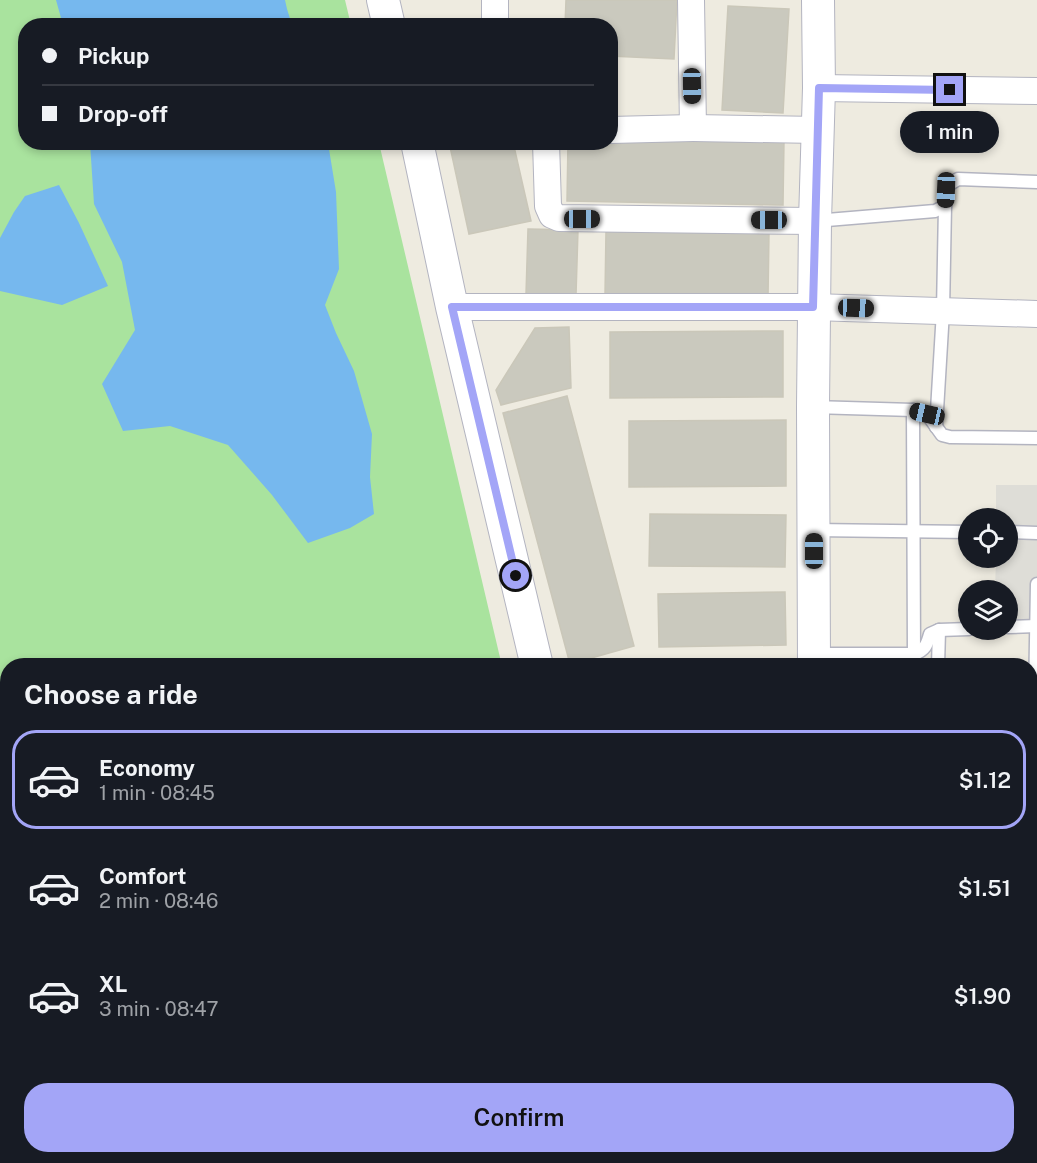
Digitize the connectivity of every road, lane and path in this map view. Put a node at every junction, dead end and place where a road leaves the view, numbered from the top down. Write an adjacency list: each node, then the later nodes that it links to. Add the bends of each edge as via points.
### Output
1 (382, 0): 5 (street)
2 (495, 0): 6 (street)
3 (691, 0): 9 (street)
4 (818, 0): 7 (street)
5 (387, 18)
6 (495, 18)
7 (819, 88): 8 (street); 10 (street)
8 (1037, 91)
9 (693, 129): 10 (street); 11 (street)
10 (818, 129): 16 (street)
11 (618, 130)
12 (419, 150): 17 (street)
13 (546, 150): 16 (street, via 548,206 552,215 559,218)
14 (1037, 182): 15 (lane, via 958,179 948,185)
15 (945, 206): 16 (lane, via 935,211); 19 (lane)
16 (815, 220): 18 (street)
17 (452, 307): 18 (street); 36 (street)
18 (813, 307): 19 (street); 21 (street)
19 (943, 311): 20 (street); 23 (lane)
20 (1037, 314)
21 (813, 407): 22 (lane); 25 (street)
22 (913, 411): 23 (lane, via 927,414); 26 (lane)
23 (936, 427): 24 (lane, via 942,435 950,437)
24 (1037, 438)
25 (813, 530): 26 (lane); 37 (street)
26 (914, 531): 27 (lane); 35 (lane)
27 (958, 532)
28 (1018, 532): 29 (lane)
29 (1037, 533)
30 (1037, 584): 31 (lane)
31 (1036, 626): 32 (lane); 40 (lane)
32 (1018, 627)
33 (958, 629): 34 (lane)
34 (939, 630): 35 (lane, via 930,634 922,651); 39 (lane)
35 (914, 654): 38 (lane)
36 (535, 658)
37 (814, 658)
38 (847, 658)
39 (938, 658)
40 (1036, 658)

